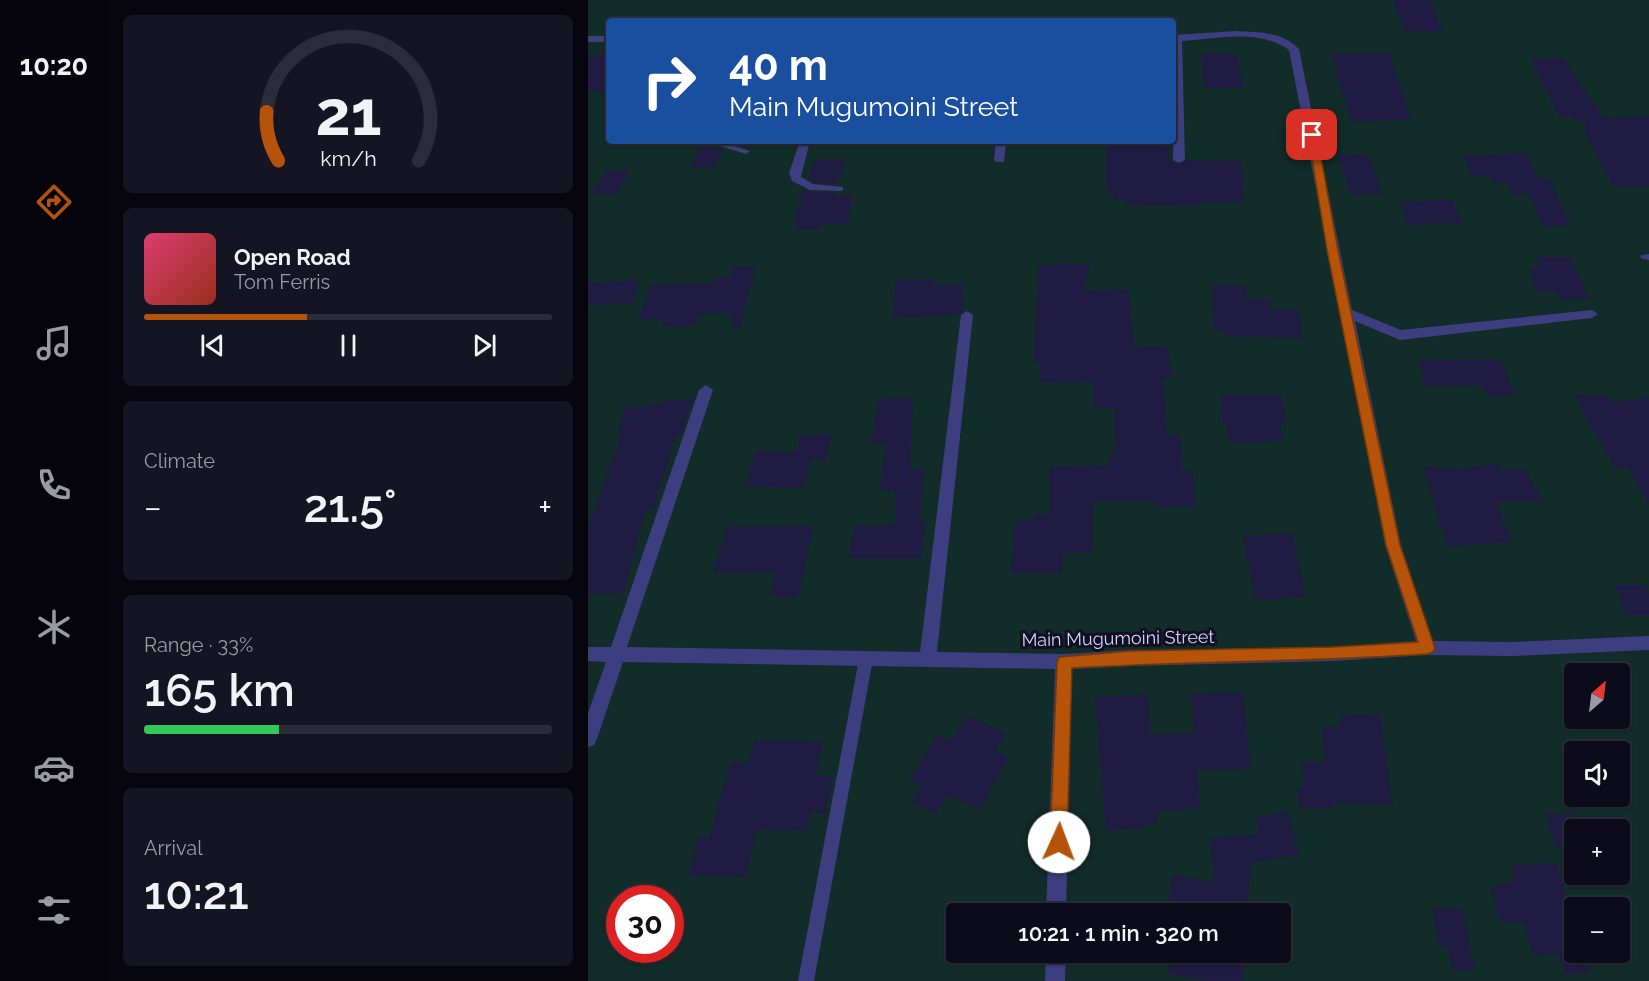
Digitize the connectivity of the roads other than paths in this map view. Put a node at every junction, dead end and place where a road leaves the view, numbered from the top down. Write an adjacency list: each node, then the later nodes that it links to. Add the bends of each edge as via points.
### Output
1 (1176, 38): 12 (street, via 1259,35 1279,39 1294,49)
2 (588, 39): 3 (street)
3 (606, 39)
4 (1176, 68): 10 (street)
5 (719, 144): 8 (lane)
6 (804, 144): 11 (street, via 796,179 810,188)
7 (1001, 144): 9 (street)
8 (746, 151)
9 (1000, 160)
10 (1179, 160)
11 (839, 189)
12 (1346, 312): 13 (street, via 1400,335); 17 (street, via 1393,545)
13 (1592, 314)
14 (967, 315): 21 (street)
15 (706, 390): 19 (street)
16 (1649, 643): 17 (street, Main Mugumoini Street)
17 (1427, 648): 22 (street, Main Mugumoini Street)
18 (588, 654): 19 (street, Main Mugumoini Street)
19 (618, 655): 20 (street, Main Mugumoini Street); 23 (street)
20 (866, 659): 21 (street, Main Mugumoini Street); 26 (lane)
21 (928, 659): 22 (street, Main Mugumoini Street)
22 (1064, 662): 24 (street)
23 (588, 739)
24 (1056, 903)
25 (1056, 963): 27 (street)
26 (806, 981)
27 (1055, 981)

